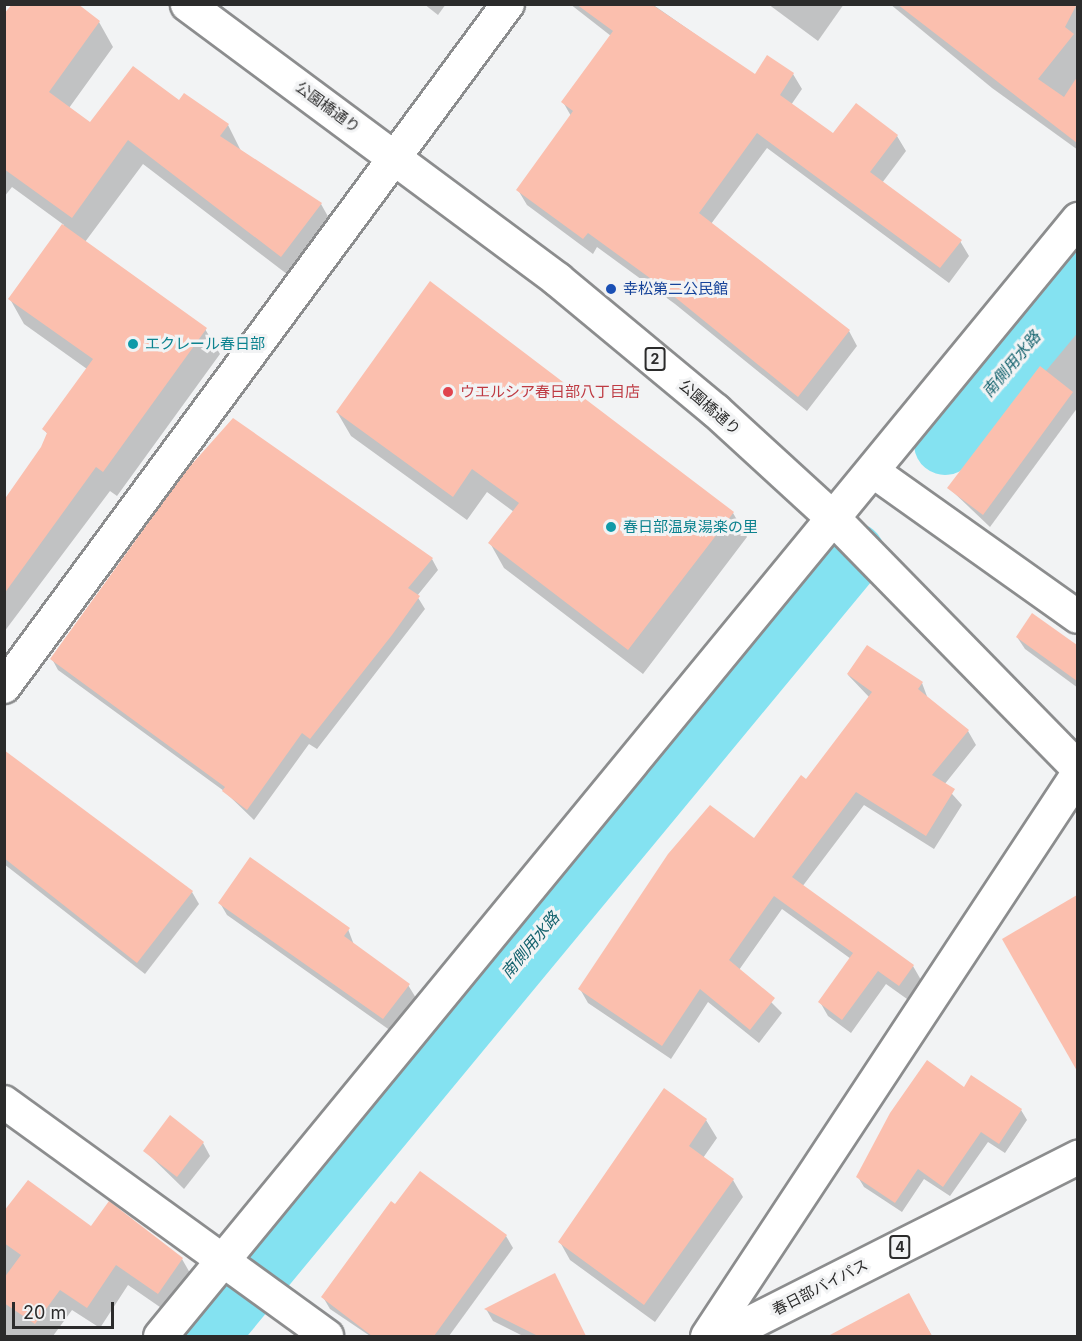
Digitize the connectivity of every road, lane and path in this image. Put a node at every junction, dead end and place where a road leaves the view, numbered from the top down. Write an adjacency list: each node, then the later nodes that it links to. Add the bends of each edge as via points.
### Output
1 (187, 4): 3 (main road, 公園橋通り / 2)
2 (508, 4): 3 (street)
3 (395, 156): 6 (main road, 公園橋通り / 2, via 630,338); 8 (street)
4 (1077, 219): 5 (main road)
5 (874, 472): 6 (main road); 7 (street)
6 (835, 520): 9 (main road, 公園橋通り / 2); 13 (main road)
7 (1077, 617)
8 (4, 687)
9 (1077, 768)
10 (1077, 773): 16 (main road)
11 (4, 1102): 13 (street)
12 (1077, 1157): 17 (main road, 春日部バイパス / 4)
13 (231, 1264): 14 (main road); 15 (street)
14 (160, 1336)
15 (327, 1336)
16 (707, 1336)
17 (723, 1336)

